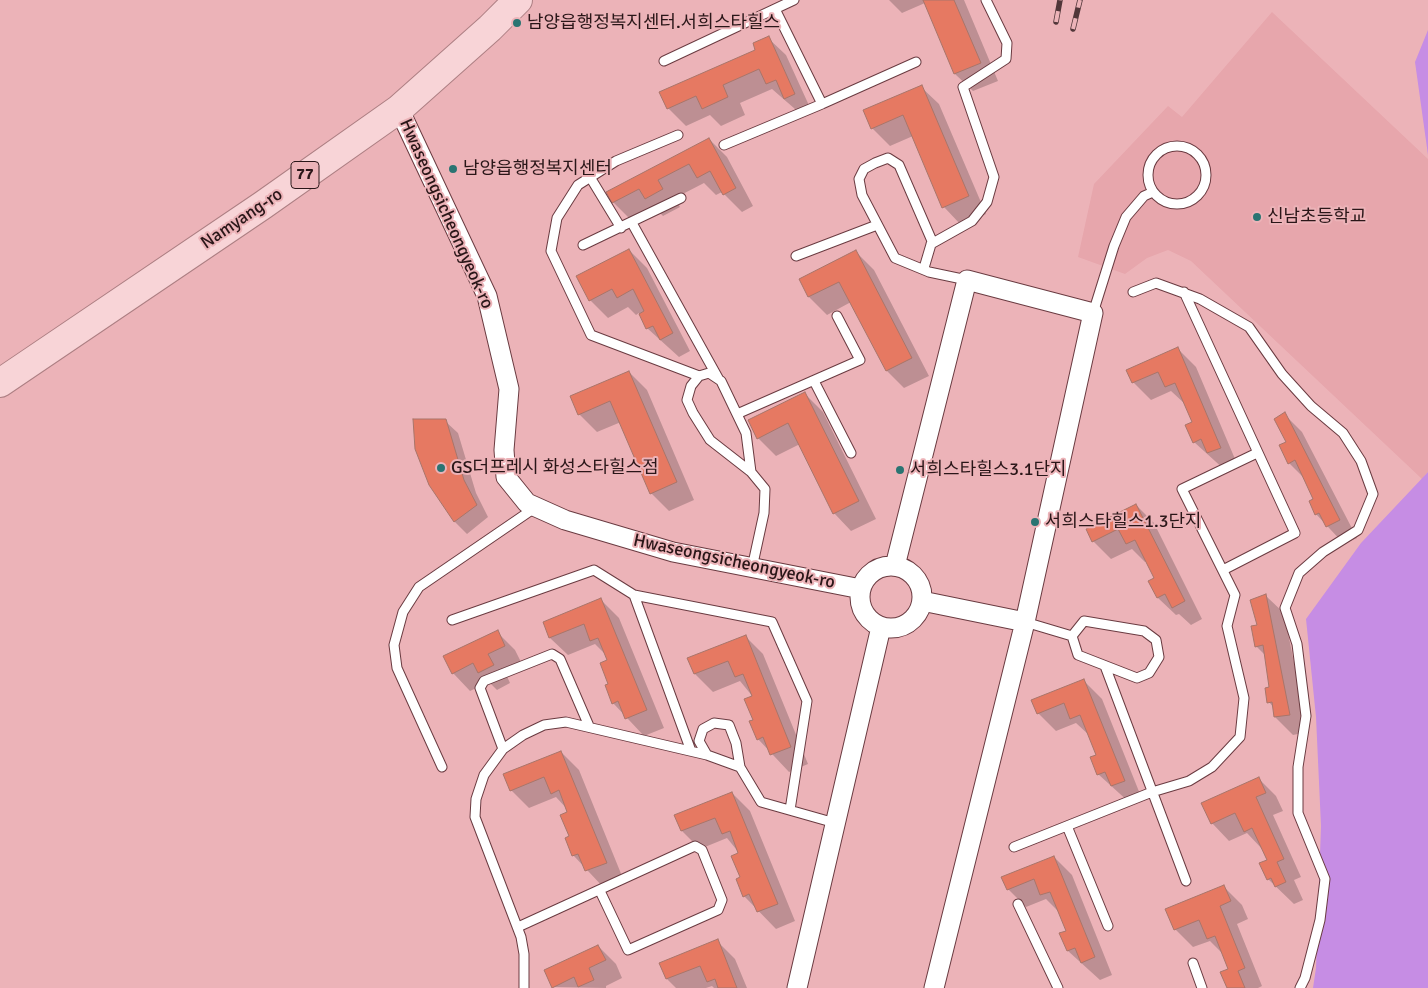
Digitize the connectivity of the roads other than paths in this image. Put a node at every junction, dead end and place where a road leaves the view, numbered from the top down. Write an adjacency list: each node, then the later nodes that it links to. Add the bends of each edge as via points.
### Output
1 (518, 0): 8 (main road, Namyang-ro / 77)
2 (794, 0): 4 (lane)
3 (986, 0): 17 (lane, via 1007,43 1006,59 963,87 994,177 987,202 972,221)
4 (775, 9): 5 (lane); 7 (lane)
5 (664, 61)
6 (916, 62): 7 (lane)
7 (822, 104): 10 (lane)
8 (398, 109): 28 (main road, Namyang-ro / 77, via 263,205); 34 (street, Hwaseongsicheongyeok-ro, via 487,296 509,389 504,450 506,478 527,503)
9 (678, 136): 11 (lane, via 616,161)
10 (724, 145)
11 (590, 177): 16 (lane); 26 (lane, via 578,185 557,218 551,251 591,335)
12 (1153, 192): 12 (lane, via 1168,203 1178,204 1195,198 1205,181 1203,162 1190,149 1181,146 1162,149 1149,164 1148,183); 24 (lane, via 1144,196 1126,218)
13 (681, 198): 14 (lane)
14 (632, 223): 16 (lane); 27 (lane)
15 (877, 225): 17 (lane, via 862,195 859,179 864,169 888,158 900,165); 19 (lane); 20 (lane, via 895,258)
16 (621, 228): 18 (lane)
17 (931, 244): 20 (lane)
18 (582, 245)
19 (796, 256)
20 (924, 268): 21 (lane, via 929,272)
21 (967, 280): 24 (street); 35 (street)
22 (1133, 292): 23 (lane, via 1156,283)
23 (1184, 292): 32 (lane); 68 (lane, via 1249,328 1282,374 1311,406 1344,433 1361,462 1373,494 1358,530 1323,552 1299,573 1285,608 1297,644 1306,716 1298,767 1298,813 1326,879 1320,920)
24 (1093, 313): 42 (street)
25 (837, 316): 29 (lane, via 860,360)
26 (700, 376): 27 (lane, via 709,373); 33 (lane, via 691,386 687,400 693,413 710,440)
27 (719, 380): 30 (lane)
28 (1, 381)
29 (814, 381): 30 (lane); 31 (lane)
30 (737, 414): 33 (lane, via 746,433)
31 (851, 453)
32 (1257, 453): 37 (lane, via 1295,533); 37 (lane, via 1182,490)
33 (751, 472): 36 (lane, via 765,489 764,513)
34 (537, 507): 36 (street, Hwaseongsicheongyeok-ro, via 566,520 674,552); 50 (lane, via 419,588 403,612 394,645 396,668)
35 (895, 566): 38 (street, via 878,568 869,574); 40 (street, via 916,578 921,587)
36 (752, 568): 38 (street, Hwaseongsicheongyeok-ro)
37 (1223, 570): 52 (lane, via 1235,595 1228,626 1244,698 1240,738 1212,767 1189,781)
38 (860, 589): 43 (street, via 862,610)
39 (634, 595): 41 (lane, via 594,570); 48 (lane); 53 (lane, via 772,622 807,701)
40 (922, 601): 42 (street); 43 (street, via 921,608 910,622 898,628)
41 (452, 620)
42 (1025, 622): 44 (lane); 65 (street)
43 (881, 627): 54 (street)
44 (1072, 636): 45 (lane, via 1078,656); 45 (lane, via 1084,621 1144,631 1156,640 1159,657 1150,673 1137,678)
45 (1105, 666): 52 (lane)
46 (589, 726): 47 (lane, via 566,722 544,725 523,734); 47 (lane, via 560,659 552,654 484,681 480,688); 48 (lane)
47 (504, 749): 61 (lane, via 484,775 476,799 475,816)
48 (692, 751): 49 (lane)
49 (707, 755): 51 (lane); 51 (lane, via 699,741 703,729 714,723 729,725)
50 (442, 767)
51 (740, 767): 53 (lane, via 761,802)
52 (1152, 792): 55 (lane); 57 (lane)
53 (790, 810): 54 (lane)
54 (835, 823): 64 (street)
55 (1067, 826): 56 (lane); 60 (lane)
56 (1014, 847)
57 (1186, 881)
58 (600, 891): 58 (lane, via 695,846 702,850 722,900 718,910 628,950); 61 (lane)
59 (1018, 904): 66 (lane)
60 (1108, 926)
61 (518, 928): 63 (lane, via 524,954)
62 (1193, 963): 67 (lane)
63 (524, 988)
64 (797, 988)
65 (934, 988)
66 (1058, 988)
67 (1202, 988)
68 (1300, 988)

